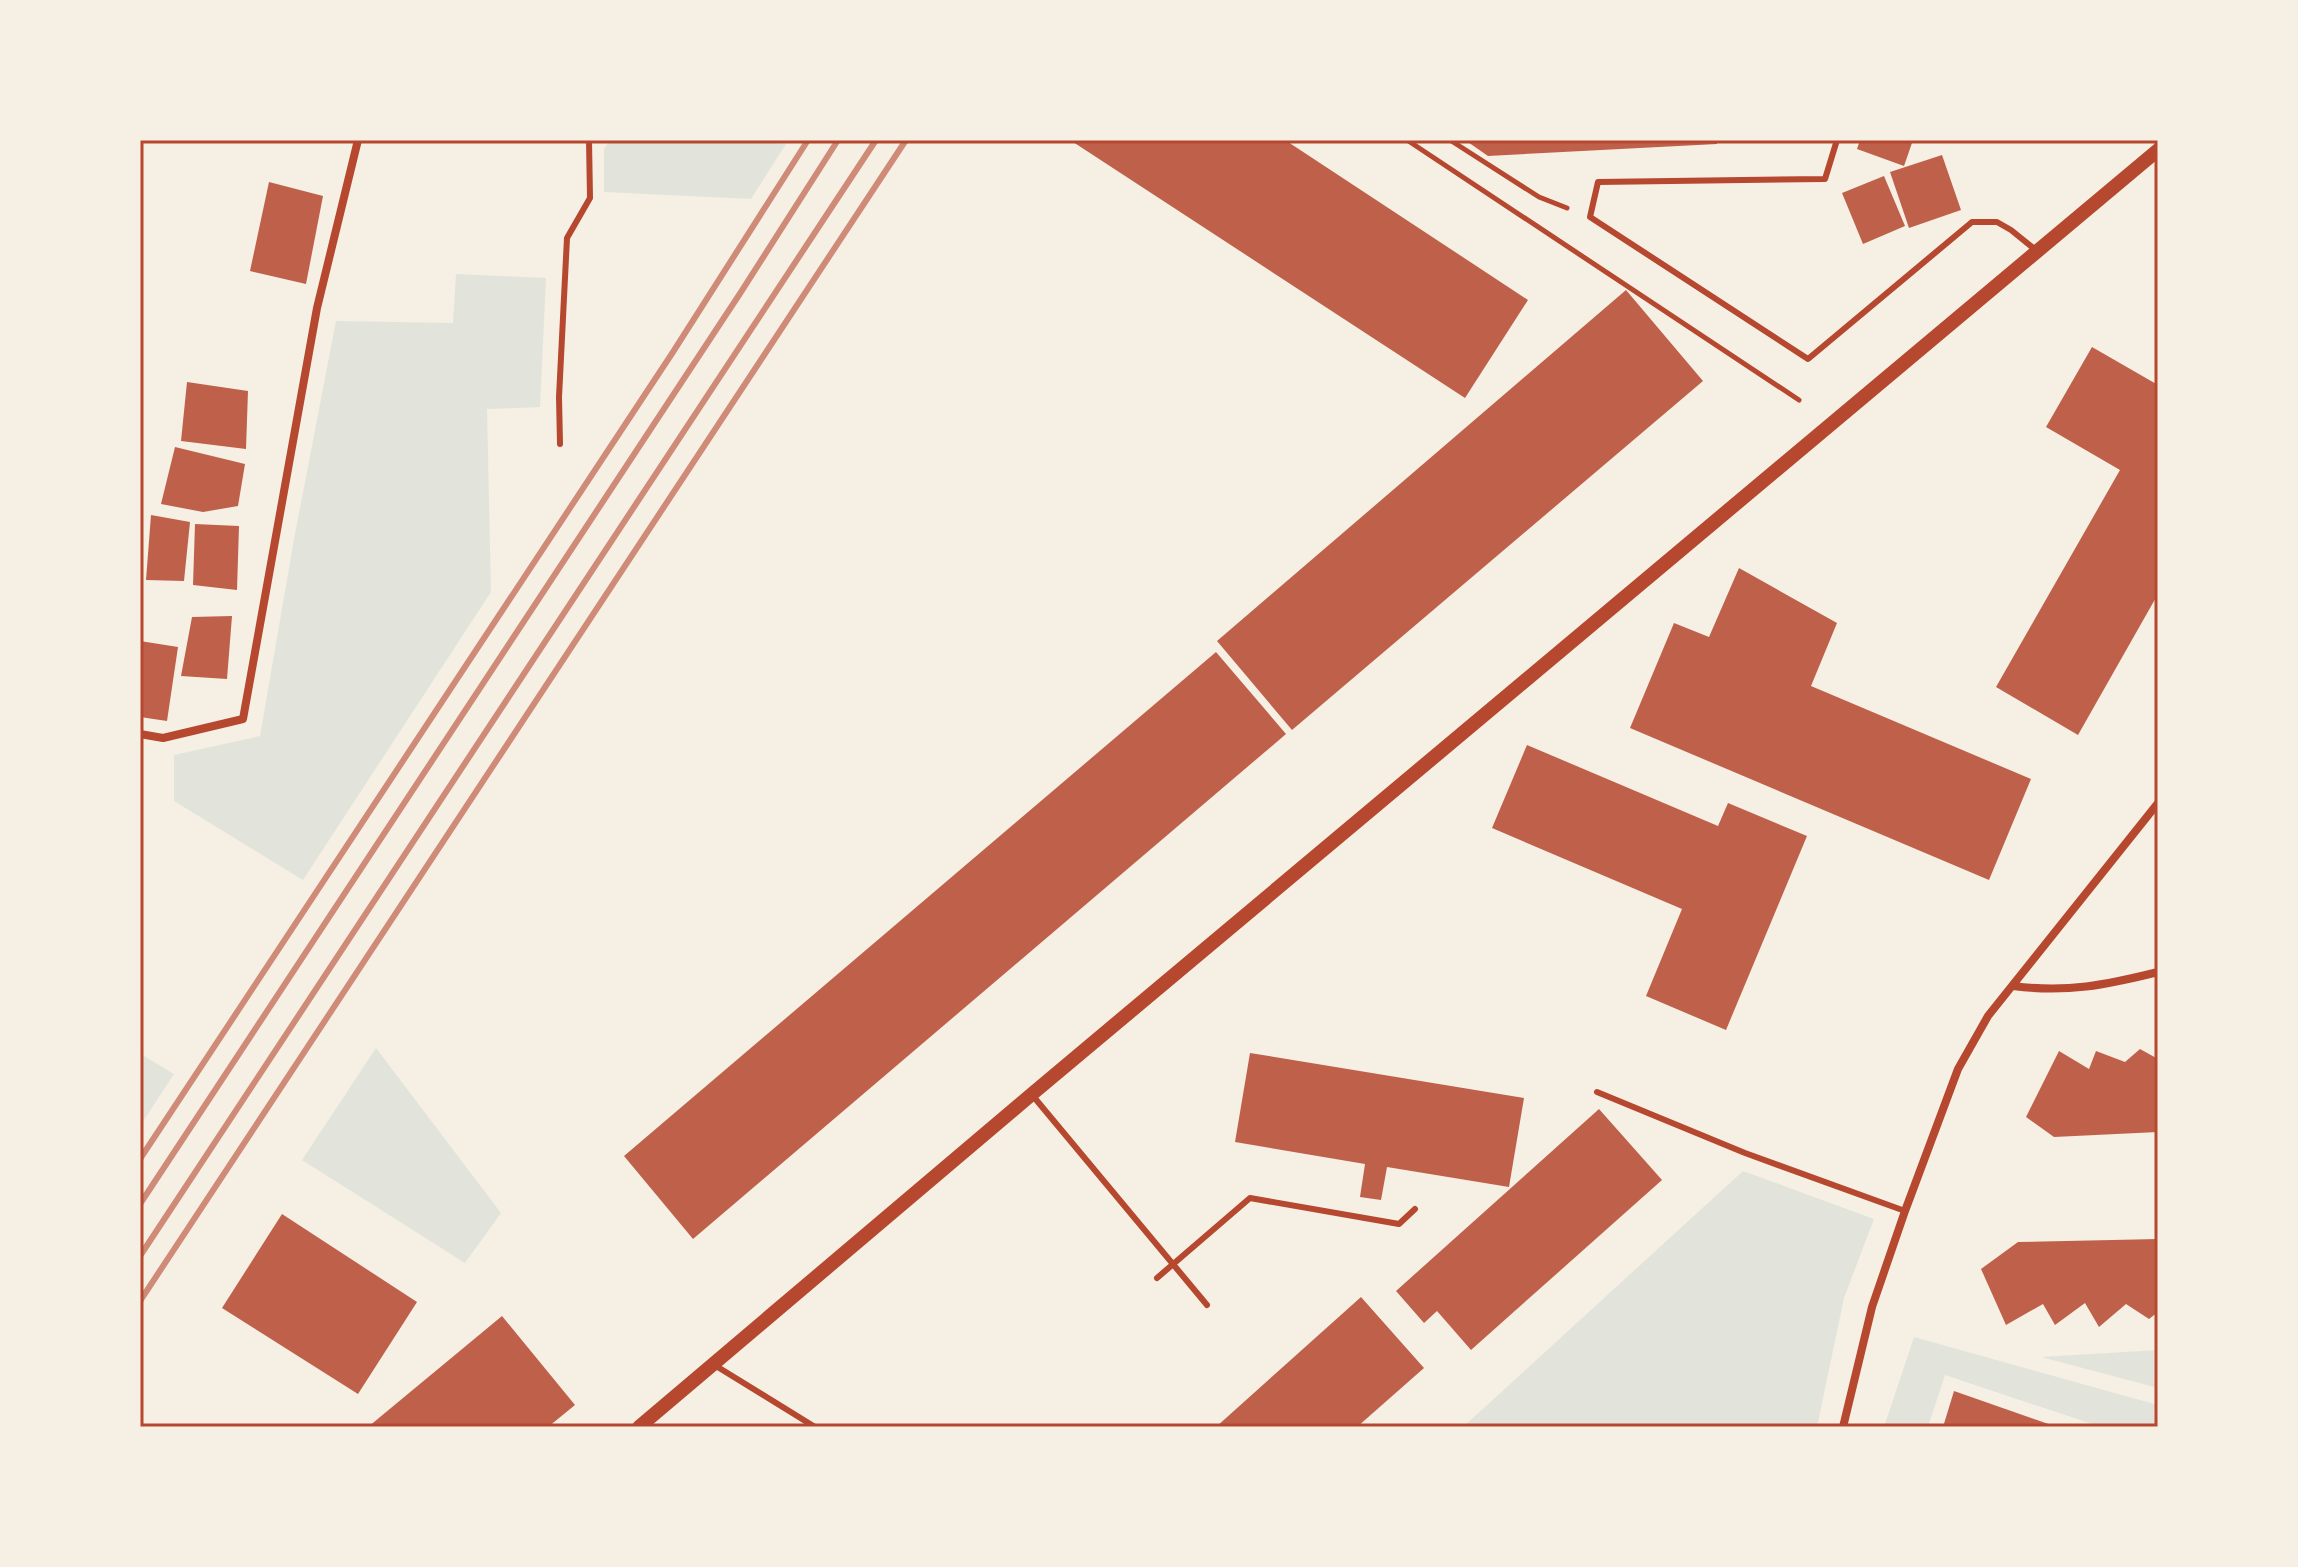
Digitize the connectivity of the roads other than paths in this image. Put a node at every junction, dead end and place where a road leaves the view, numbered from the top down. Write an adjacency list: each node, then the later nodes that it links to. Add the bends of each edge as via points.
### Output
1 (358, 140): 7 (street, via 317,308 243,719 163,738)
2 (589, 140): 6 (lane, via 590,198 567,238)
3 (1837, 140): 5 (lane, via 1825,179 1598,182 1590,217 1808,359 1972,222 1997,222)
4 (2158, 150): 5 (street)
5 (2037, 251): 12 (street)
6 (560, 444)
7 (140, 734)
8 (2158, 803): 10 (street)
9 (2158, 972): 10 (street, via 2102,986)
10 (2013, 986): 14 (street, via 1988,1016 1958,1069)
11 (1597, 1092): 14 (lane)
12 (1032, 1094): 15 (lane); 18 (street)
13 (1415, 1209): 15 (lane, via 1399,1224 1250,1198)
14 (1905, 1211): 21 (street, via 1872,1307)
15 (1173, 1264): 16 (lane); 17 (lane)
16 (1157, 1278)
17 (1207, 1305)
18 (713, 1364): 19 (street); 20 (lane)
19 (639, 1427)
20 (815, 1427)
21 (1843, 1427)

